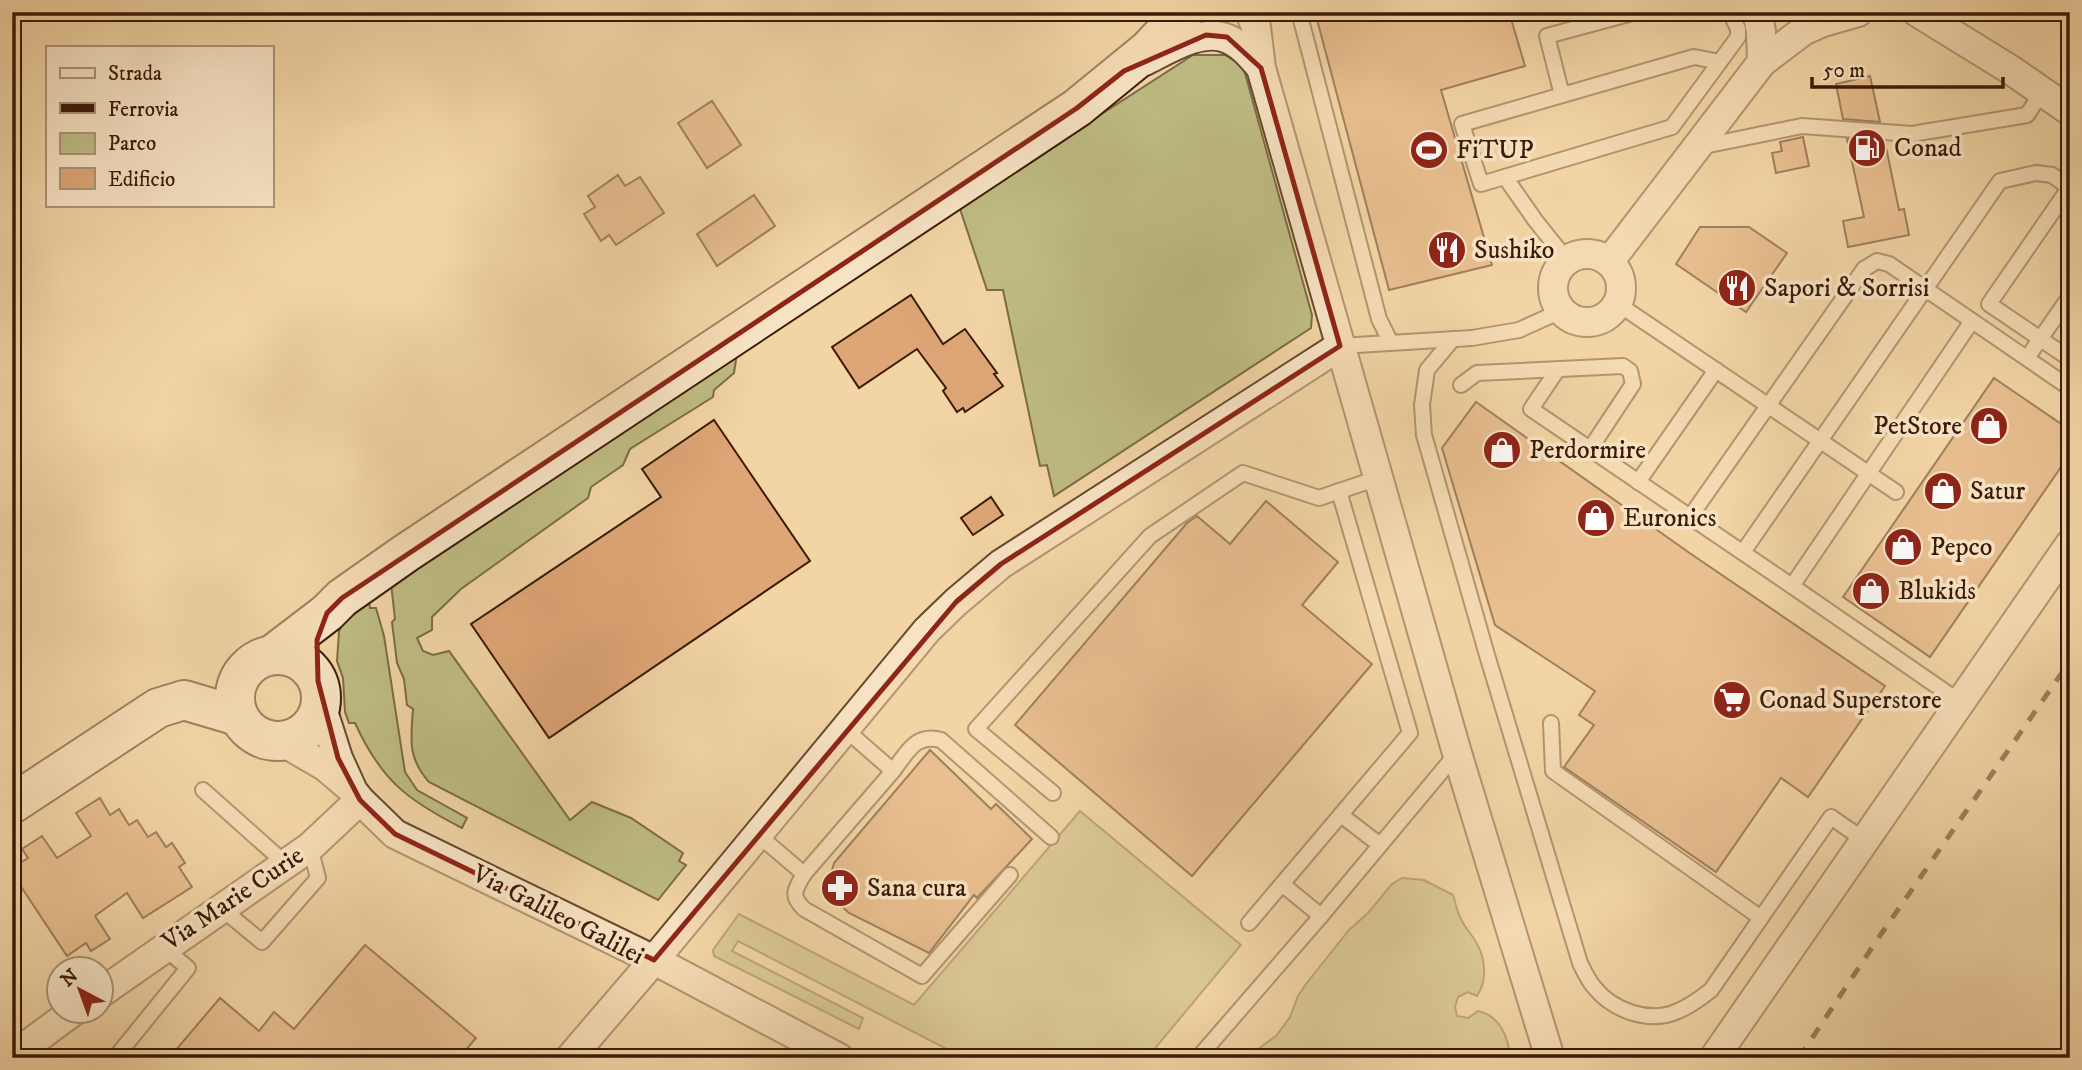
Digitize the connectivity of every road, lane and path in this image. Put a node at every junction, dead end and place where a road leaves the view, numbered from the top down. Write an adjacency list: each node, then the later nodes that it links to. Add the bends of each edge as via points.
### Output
1 (1184, 12): 14 (main road)
2 (1214, 12): 10 (street)
3 (1250, 12): 13 (street)
4 (1299, 12): 30 (lane, via 1379,319)
5 (1636, 12): 16 (lane, via 1547,36)
6 (1730, 12): 11 (lane, via 1738,37)
7 (1757, 12): 12 (street)
8 (1858, 12): 12 (street, via 1803,31)
9 (1917, 12): 15 (street)
10 (1234, 43): 13 (street); 14 (street, via 1227,37 1206,35)
11 (1720, 62): 16 (lane, via 1695,57); 19 (lane, via 1672,127)
12 (1762, 62): 18 (street)
13 (1261, 68): 31 (street)
14 (1124, 71): 50 (main road, via 1077,108 418,545)
15 (2042, 92): 17 (street); 18 (lane, via 2027,115 1938,130 1912,134 1802,126)
16 (1562, 95): 19 (lane, via 1462,124 1481,184)
17 (2070, 111)
18 (1696, 147): 22 (street)
19 (1505, 177): 21 (lane)
20 (2069, 188): 23 (lane, via 2052,174 2000,181); 29 (lane, via 1989,304)
21 (1567, 260): 22 (street, via 1589,254); 26 (street, via 1554,279 1555,301)
22 (1609, 262): 25 (street, via 1621,281)
23 (1926, 289): 27 (lane); 38 (lane, via 1889,264 1877,261 1864,269); 39 (lane)
24 (2070, 296): 29 (lane)
25 (1618, 303): 26 (street, via 1602,320 1591,323 1569,318); 35 (lane)
26 (1561, 311): 28 (lane, via 1519,330)
27 (1972, 321): 32 (lane); 41 (lane)
28 (1453, 339): 30 (lane); 76 (lane, via 1427,370 1424,435 1580,963 1593,987 1627,1012 1676,1013 1711,990)
29 (2040, 339): 32 (lane); 33 (lane)
30 (1390, 341): 31 (lane)
31 (1340, 346): 42 (street); 56 (street, via 1001,564 927,630)
32 (2027, 358): 37 (lane)
33 (2070, 359)
34 (1558, 369): 36 (lane, via 1477,373); 40 (lane, via 1531,409); 40 (lane, via 1623,366 1633,377 1633,384)
35 (1716, 370): 38 (lane); 43 (lane)
36 (1461, 385)
37 (2070, 388)
38 (1770, 406): 39 (lane); 46 (lane)
39 (1821, 441): 41 (lane); 48 (lane)
40 (1590, 449): 43 (lane)
41 (1868, 473): 45 (lane); 49 (lane)
42 (1378, 478): 44 (lane); 58 (street)
43 (1638, 482): 46 (lane)
44 (1339, 491): 61 (lane, via 1319,498 1243,473 1150,536 976,729); 64 (lane, via 1410,733)
45 (1896, 492)
46 (1690, 517): 48 (lane)
47 (2070, 544): 53 (street)
48 (1742, 552): 49 (lane)
49 (1792, 586): 53 (lane)
50 (327, 613): 51 (main road); 52 (main road, via 317,640)
51 (272, 655): 52 (main road, via 300,660 311,669); 54 (main road, via 248,666 240,677 235,690)
52 (320, 693): 57 (main road, via 317,718 308,730); 62 (street, via 338,758)
53 (1960, 702): 67 (street)
54 (238, 716): 57 (main road, via 257,736); 63 (main road, via 184,700 158,708)
55 (1551, 723): 76 (lane, via 1553,771)
56 (846, 730): 59 (lane); 65 (street)
57 (283, 741): 62 (street, via 326,767)
58 (1457, 753): 68 (lane); 87 (street)
59 (893, 771): 66 (lane, via 918,740 941,740); 71 (lane)
60 (203, 790): 70 (lane)
61 (1053, 793)
62 (357, 796): 69 (street, Via Marie Curie); 79 (street, Via Galileo Galilei, via 395,834)
63 (12, 804)
64 (1341, 815): 68 (lane); 73 (lane)
65 (757, 834): 71 (lane); 79 (street)
66 (1051, 837)
67 (1864, 840): 76 (lane, via 1830,817); 88 (street)
68 (1380, 845): 75 (lane)
69 (310, 848): 70 (street, Via Marie Curie); 74 (lane, via 318,878 262,942)
70 (286, 864): 74 (street, Via Marie Curie)
71 (804, 874): 72 (lane, via 794,892 804,909 922,976)
72 (1010, 875)
73 (1282, 884): 75 (lane); 77 (lane)
74 (221, 908): 78 (street, Via Marie Curie)
75 (1321, 916): 86 (lane)
76 (1761, 918)
77 (1249, 923)
78 (163, 947): 80 (street, Via Marie Curie); 83 (lane, via 188,968)
79 (654, 960): 84 (street, Via Galileo Galilei); 85 (street)
80 (116, 982)
81 (57, 1024): 82 (street)
82 (18, 1055)
83 (115, 1058)
84 (570, 1058)
85 (839, 1058)
86 (1198, 1058)
87 (1550, 1058)
88 (1714, 1058)

